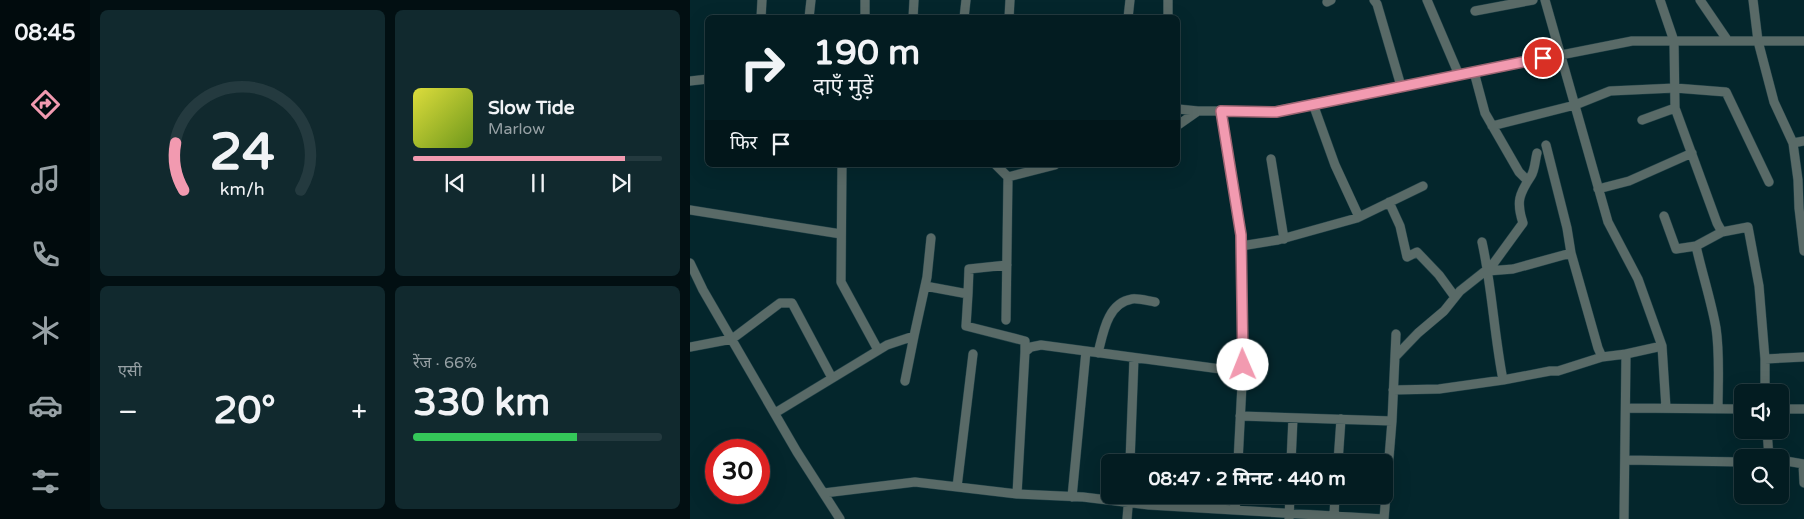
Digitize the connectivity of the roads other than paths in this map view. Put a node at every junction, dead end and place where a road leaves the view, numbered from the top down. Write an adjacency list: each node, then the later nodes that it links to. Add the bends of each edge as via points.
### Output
1 (762, 0): 17 (street)
2 (811, 0): 18 (street)
3 (865, 0): 19 (street)
4 (914, 0): 20 (street)
5 (966, 0): 21 (street)
6 (1010, 0): 22 (street)
7 (1130, 0): 23 (street)
8 (1168, 0): 24 (street)
9 (1374, 0): 34 (street)
10 (1427, 0): 31 (street)
11 (1533, 0): 16 (street)
12 (1545, 0): 29 (street)
13 (1660, 0): 25 (street)
14 (1700, 0): 26 (street)
15 (1753, 0): 27 (street)
16 (1475, 11)
17 (761, 15)
18 (809, 15)
19 (865, 15)
20 (914, 15)
21 (964, 15)
22 (1009, 15)
23 (1128, 15)
24 (1168, 15)
25 (1674, 41): 26 (street); 29 (street, via 1632,41); 35 (street)
26 (1728, 41): 27 (street)
27 (1758, 41): 28 (street); 46 (street, via 1774,102)
28 (1804, 41)
29 (1560, 55): 30 (street); 37 (street)
30 (1474, 72): 31 (street); 44 (street, via 1485,113)
31 (1459, 75): 34 (street)
32 (705, 79): 33 (street)
33 (690, 81)
34 (1402, 86): 36 (street)
35 (1675, 88): 37 (street, via 1610,91); 38 (street); 57 (street, via 1726,92)
36 (1313, 104): 40 (street, via 1276,112); 63 (street, via 1335,165)
37 (1575, 105): 44 (street); 59 (street)
38 (1675, 108): 42 (street); 49 (street)
39 (1180, 109): 41 (street)
40 (1221, 111): 41 (street); 69 (street)
41 (1198, 112): 43 (street)
42 (1642, 120)
43 (1180, 124)
44 (1492, 126): 55 (street)
45 (1804, 141): 46 (street)
46 (1793, 143): 56 (street)
47 (1546, 145): 72 (street)
48 (1537, 153): 55 (street, via 1532,175)
49 (1692, 153): 59 (street, via 1629,181); 64 (street)
50 (1271, 159): 67 (street)
51 (842, 167): 65 (street)
52 (998, 167): 54 (street)
53 (1047, 167): 54 (street)
54 (1008, 177): 74 (street)
55 (1527, 180): 75 (street, via 1519,194 1523,223)
56 (1801, 180): 71 (street, via 1799,208)
57 (1769, 182)
58 (1423, 186): 60 (street)
59 (1598, 189): 84 (street, via 1608,222 1638,279)
60 (1389, 202): 63 (street); 78 (street, via 1400,226 1407,257 1417,252)
61 (690, 210): 65 (street)
62 (1664, 216): 70 (street, via 1676,249)
63 (1359, 217): 67 (street)
64 (1722, 232): 70 (street); 96 (street, via 1748,227 1759,286)
65 (841, 234): 86 (street, via 841,282)
66 (931, 238): 76 (street)
67 (1284, 239): 69 (street)
68 (1482, 242): 75 (street)
69 (1241, 246): 97 (street)
70 (1696, 246): 105 (street, via 1716,328)
71 (1804, 252)
72 (1572, 253): 75 (street, via 1513,269); 93 (street)
73 (690, 263): 83 (street)
74 (1007, 265): 77 (street, via 969,269); 80 (street)
75 (1488, 271): 78 (street); 99 (street)
76 (925, 286): 77 (street); 82 (street)
77 (968, 294): 88 (street, via 966,326 1025,341)
78 (1455, 297): 92 (street)
79 (1155, 302): 89 (street, via 1132,299 1112,312 1105,323)
80 (1006, 320)
81 (1396, 334): 92 (street)
82 (914, 336): 86 (street); 100 (street)
83 (732, 339): 85 (street); 98 (street, via 780,303 792,303); 109 (street)
84 (1662, 346): 91 (street); 104 (street)
85 (690, 347)
86 (878, 350): 98 (street)
87 (1086, 351): 88 (street, via 1041,345); 89 (street); 126 (street)
88 (1026, 352): 125 (street)
89 (1098, 353): 95 (street)
90 (973, 354): 123 (street)
91 (1626, 354): 93 (street); 103 (street)
92 (1395, 357): 102 (street)
93 (1602, 357): 99 (street, via 1558,371)
94 (1804, 357): 96 (street)
95 (1134, 358): 97 (street); 114 (street)
96 (1765, 359): 101 (street)
97 (1243, 372): 110 (street)
98 (832, 378): 109 (street)
99 (1504, 380): 102 (street, via 1438,389)
100 (905, 381)
101 (1765, 384)
102 (1394, 390): 113 (street)
103 (1626, 408): 104 (street); 118 (street)
104 (1666, 408): 105 (street)
105 (1718, 408): 106 (street)
106 (1734, 409)
107 (1789, 409): 108 (street)
108 (1804, 410)
109 (775, 413): 124 (street)
110 (1240, 416): 111 (street); 115 (street)
111 (1293, 418): 112 (street); 116 (street)
112 (1341, 420): 113 (street); 117 (street)
113 (1392, 421): 138 (street)
114 (1130, 454)
115 (1238, 454)
116 (1291, 454)
117 (1339, 454)
118 (1626, 460): 119 (street); 139 (street)
119 (1734, 462)
120 (1789, 462): 121 (street)
121 (1803, 464): 122 (street)
122 (1804, 482)
123 (957, 487): 124 (street, via 915,482); 125 (street)
124 (824, 493): 135 (street)
125 (1017, 494): 126 (street)
126 (1072, 496): 127 (street)
127 (1101, 498)
128 (1128, 504): 136 (street)
129 (1180, 504): 132 (street)
130 (1233, 504): 132 (street)
131 (1335, 504): 134 (street)
132 (1232, 509): 133 (street); 137 (street)
133 (1289, 516): 134 (street)
134 (1334, 516): 138 (street)
135 (840, 519)
136 (1126, 519)
137 (1228, 519)
138 (1384, 519)
139 (1624, 519)

